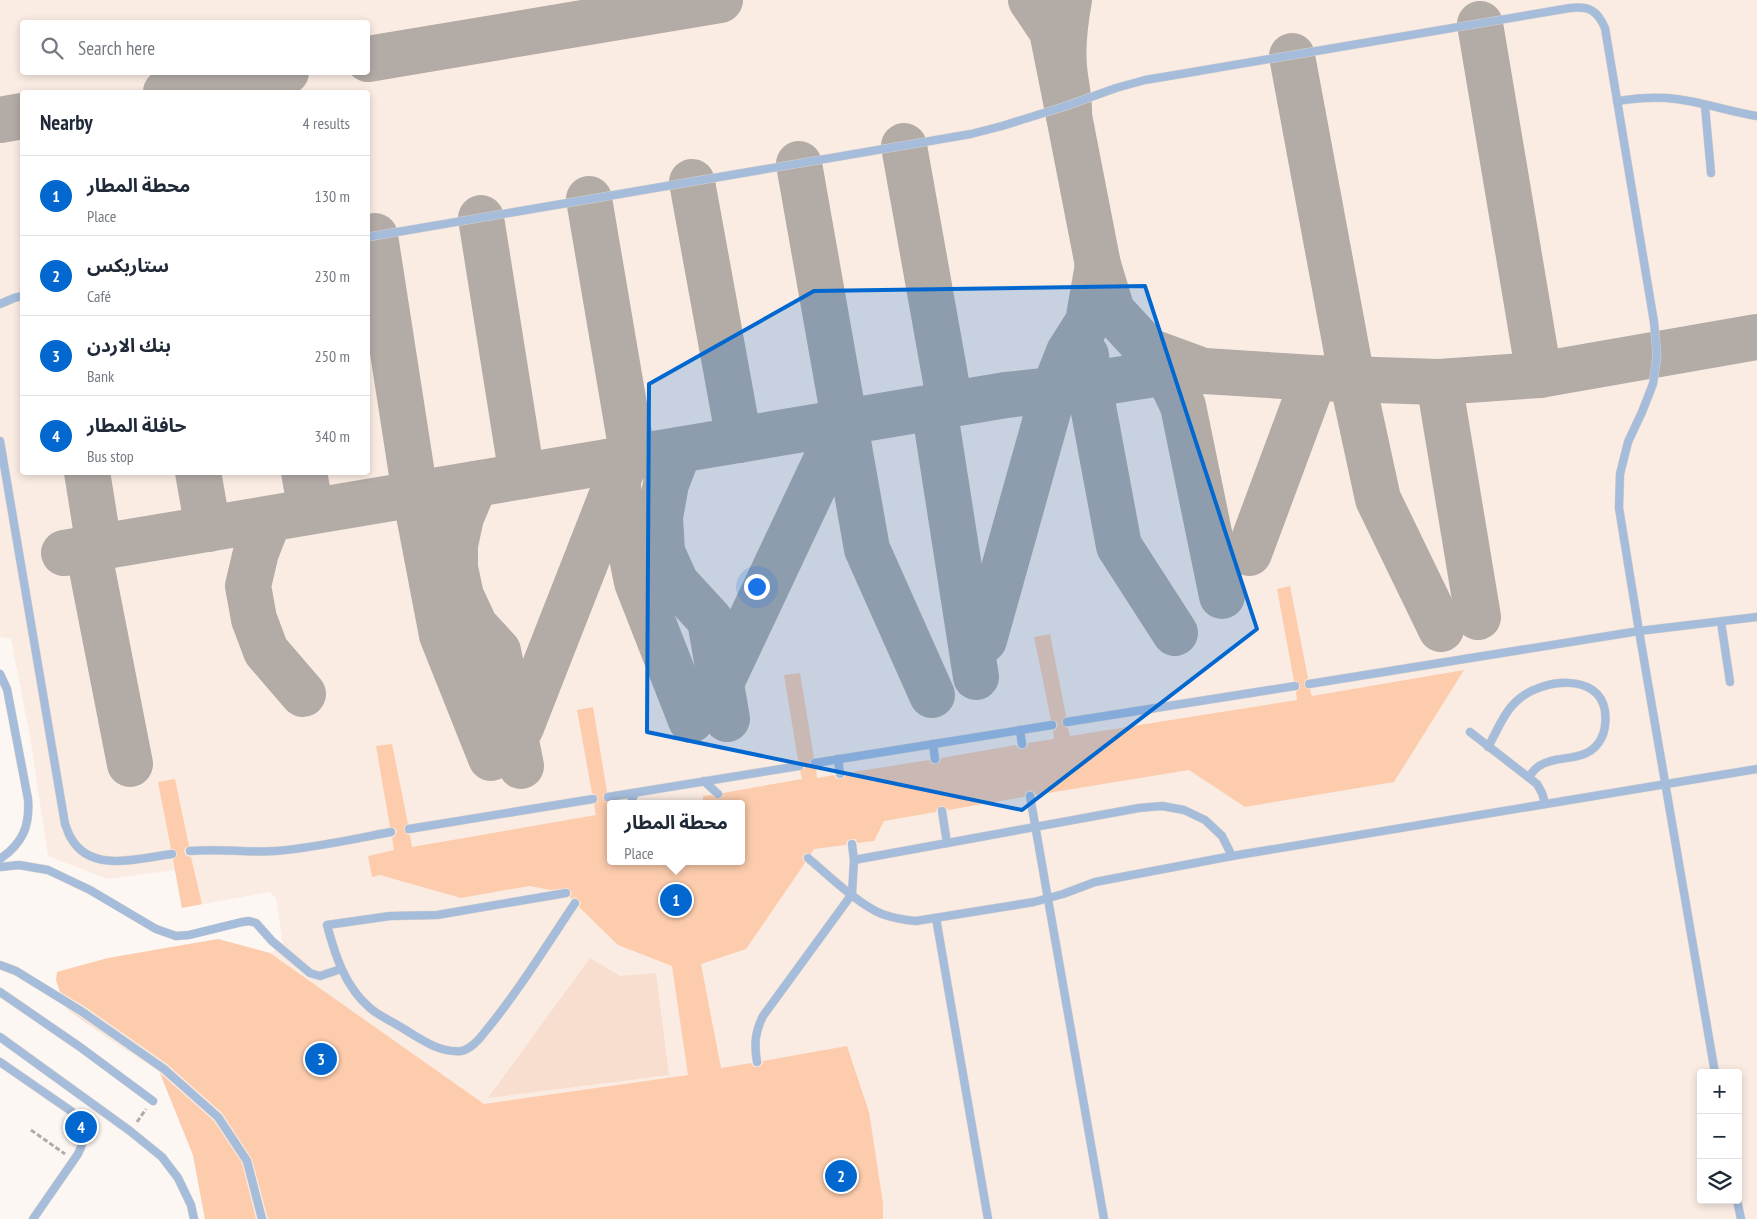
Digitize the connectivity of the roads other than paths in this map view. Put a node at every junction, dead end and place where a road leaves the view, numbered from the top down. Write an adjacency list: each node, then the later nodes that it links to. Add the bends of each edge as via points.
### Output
1 (1617, 101): 2 (lane, via 1647,97); 5 (lane, via 1605,28 1600,17 1581,6 1145,80 971,134); 11 (lane, via 1657,355 1653,384 1628,442 1620,474 1619,508)
2 (1705, 106): 3 (lane); 4 (lane)
3 (1757, 116)
4 (1711, 173)
5 (370, 237)
6 (20, 296): 7 (lane)
7 (0, 304)
8 (0, 442): 46 (lane, via 63,814 71,839 96,859 113,862)
9 (1757, 617): 10 (lane)
10 (1721, 622): 11 (lane); 13 (lane)
11 (1639, 631): 14 (lane); 31 (lane)
12 (0, 674): 49 (lane, via 7,689 29,814 17,844)
13 (1730, 682)
14 (1309, 684)
15 (1295, 686): 16 (lane)
16 (1067, 722)
17 (1052, 725): 18 (lane)
18 (1020, 730): 20 (lane); 21 (lane)
19 (1470, 732): 22 (lane)
20 (932, 744): 23 (lane); 24 (lane)
21 (1022, 744)
22 (1488, 746): 29 (lane); 29 (lane, via 1518,699 1532,690 1565,682 1582,685 1595,693 1604,707 1606,723 1602,738 1592,750 1577,757 1539,765)
23 (838, 759): 25 (lane); 28 (lane)
24 (935, 759)
25 (815, 763)
26 (799, 766): 30 (lane)
27 (1757, 769): 31 (lane)
28 (840, 774)
29 (1529, 778): 38 (lane, via 1537,784)
30 (704, 781): 32 (lane); 33 (lane)
31 (1666, 784): 38 (lane); 63 (lane)
32 (635, 792): 35 (lane); 37 (lane)
33 (718, 794)
34 (1030, 796): 40 (lane)
35 (608, 797)
36 (593, 799): 41 (lane)
37 (632, 800)
38 (1545, 803): 47 (lane)
39 (942, 811): 43 (lane)
40 (1035, 827): 43 (lane); 47 (lane, via 1162,806 1184,810 1205,820 1222,836); 54 (lane)
41 (409, 829)
42 (391, 832): 45 (lane, via 273,851)
43 (947, 843): 50 (lane)
44 (852, 844): 50 (lane)
45 (190, 851)
46 (172, 854)
47 (1232, 856): 54 (lane, via 1095,882)
48 (808, 858): 53 (lane)
49 (0, 859)
50 (854, 860): 53 (lane)
51 (0, 867): 58 (lane, via 19,865 48,870 90,890 156,929 176,936 242,922 256,923 272,942 310,973 320,976)
52 (566, 893): 58 (lane, via 437,915 390,916 326,925)
53 (852, 894): 56 (lane, via 881,914 898,919); 62 (lane, via 763,1016 754,1039)
54 (1048, 899): 56 (lane); 70 (lane)
55 (575, 902): 58 (lane, via 484,1034 463,1051 431,1045 370,1008 356,994)
56 (936, 918): 69 (lane)
57 (0, 964): 68 (lane, via 81,1011 164,1069 218,1117 247,1160)
58 (341, 969)
59 (0, 992): 64 (lane)
60 (0, 1037): 67 (lane, via 162,1157 178,1178)
61 (0, 1062): 66 (lane, via 72,1111 84,1132 83,1144 74,1160)
62 (757, 1062)
63 (1714, 1069)
64 (153, 1101)
65 (1738, 1204): 71 (lane)
66 (33, 1219)
67 (194, 1219)
68 (262, 1219)
69 (988, 1219)
70 (1104, 1219)
71 (1741, 1219)

